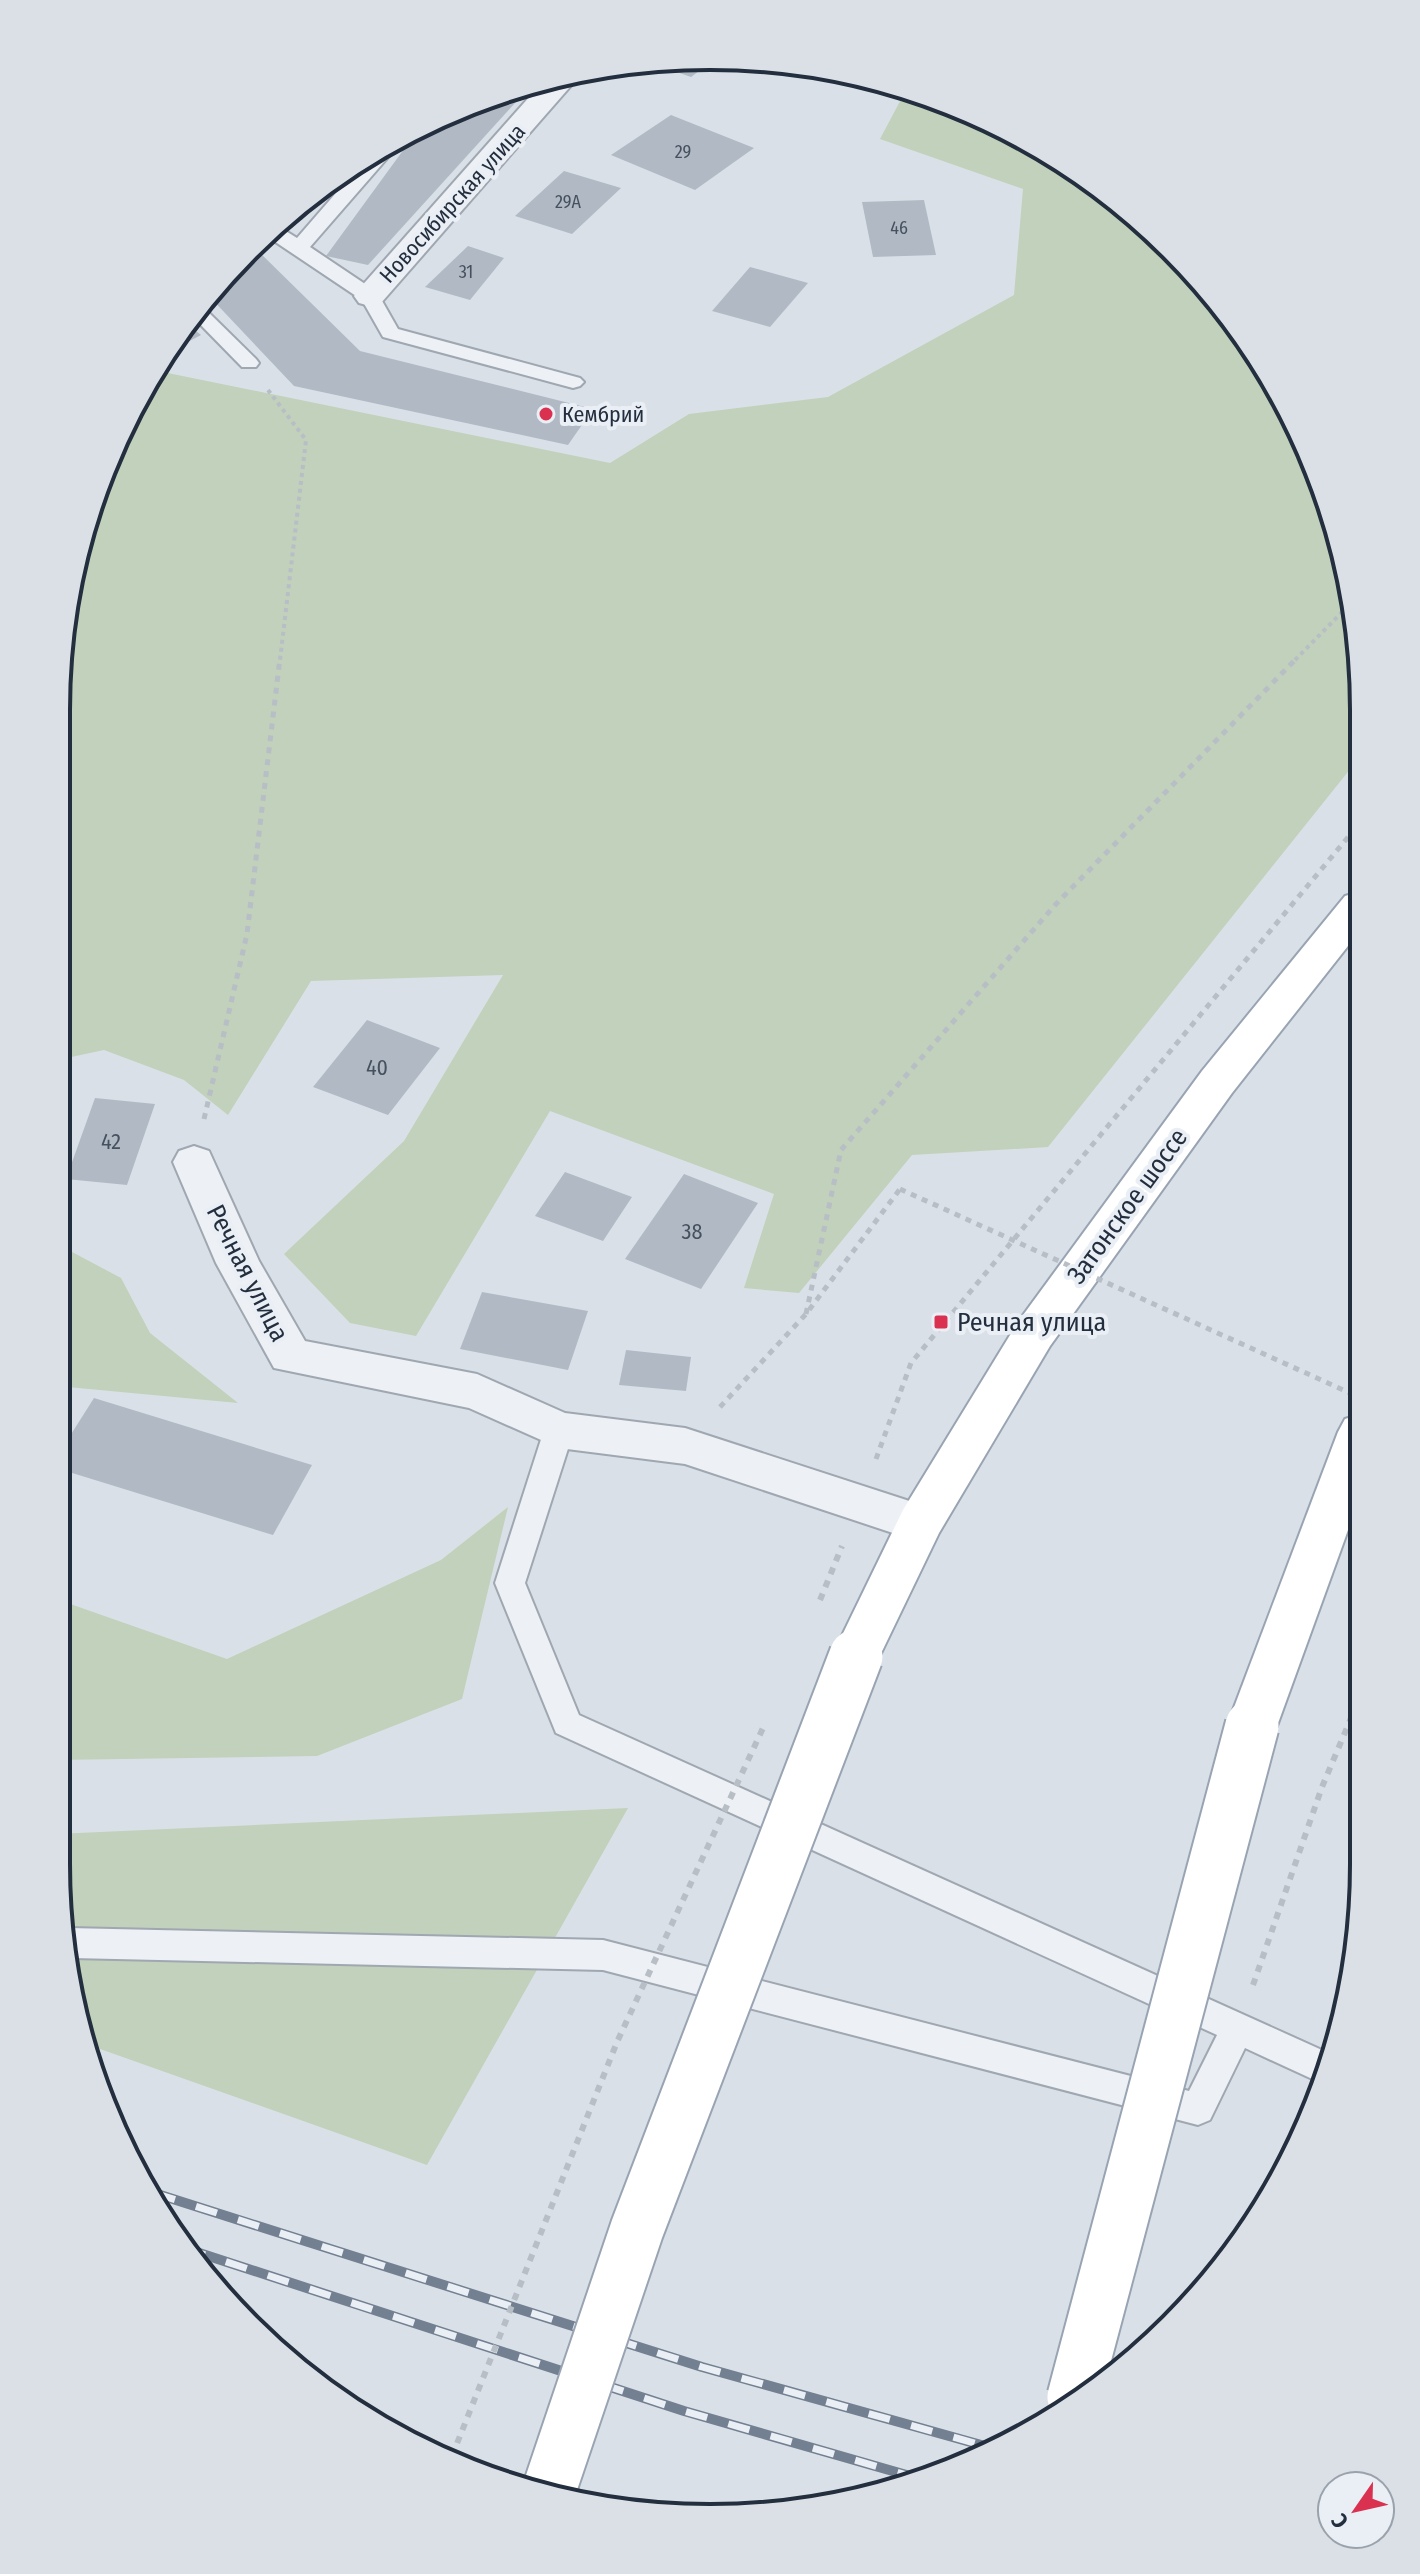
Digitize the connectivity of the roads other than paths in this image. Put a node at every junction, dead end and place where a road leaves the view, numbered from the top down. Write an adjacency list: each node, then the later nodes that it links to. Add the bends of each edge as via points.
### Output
1 (552, 90): 5 (street, Новосибирская улица)
2 (366, 171): 4 (lane)
3 (280, 236): 4 (lane)
4 (299, 248): 5 (lane)
5 (370, 296): 8 (lane, via 390,333)
6 (205, 317): 7 (lane)
7 (249, 363)
8 (573, 382)
9 (1350, 917): 13 (main road, Затонское шоссе, via 1217,1082 1034,1334)
10 (194, 1162): 11 (street, Речная улица, via 238,1263 290,1356 477,1392)
11 (559, 1430): 13 (street, Речная улица, via 685,1446); 15 (lane, via 510,1583 567,1724)
12 (1350, 1462): 17 (main road, bridge, via 1252,1726)
13 (920, 1523): 18 (main road, Затонское шоссе, bridge, via 856,1656 637,2229)
14 (75, 1943): 15 (lane, via 603,1955 1198,2109)
15 (1238, 2027): 16 (lane)
16 (1318, 2065)
17 (1076, 2389)
18 (551, 2484)

